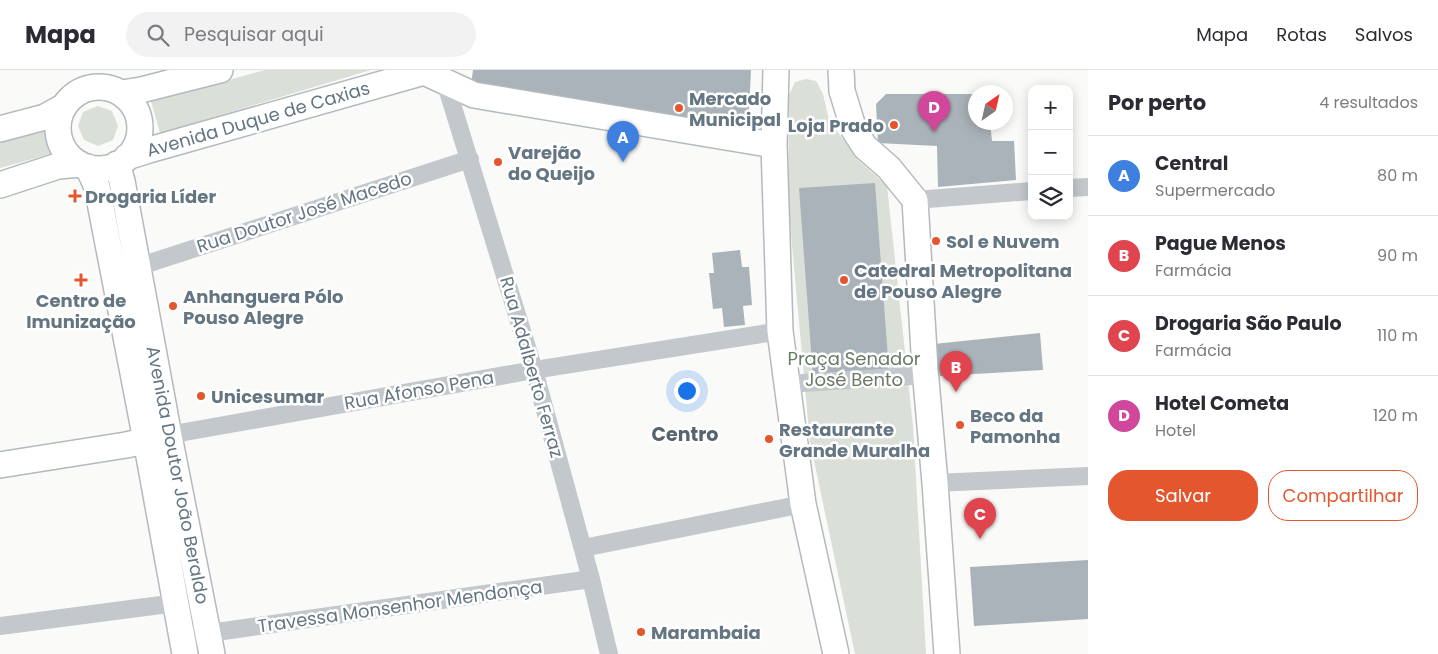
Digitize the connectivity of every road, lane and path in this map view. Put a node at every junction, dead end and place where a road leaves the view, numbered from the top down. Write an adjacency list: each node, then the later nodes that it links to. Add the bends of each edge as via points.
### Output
1 (220, 70): 7 (street, via 142,90)
2 (776, 70): 10 (street)
3 (822, 70): 6 (street)
4 (444, 76): 10 (street, Avenida Duque de Caxias, via 474,95); 11 (street, Rua Adalberto Ferraz); 12 (street, Avenida Duque de Caxias, via 424,72 159,147)
5 (81, 80): 7 (street, via 98,86); 8 (street)
6 (841, 80): 18 (street, via 854,130 865,147 889,168)
7 (115, 84): 12 (street, via 134,107 140,124 138,142)
8 (63, 107): 9 (street, via 45,117); 13 (street, via 58,122 59,139 67,153)
9 (0, 129)
10 (774, 145): 21 (street)
11 (470, 158): 19 (street, Rua Doutor José Macedo); 22 (street, Rua Adalberto Ferraz)
12 (122, 161): 13 (street, via 103,169); 19 (street, Avenida Doutor João Beraldo, via 122,181)
13 (84, 166): 14 (street, via 58,166); 20 (street, Avenida Doutor João Beraldo, via 98,187)
14 (0, 185)
15 (1088, 187): 16 (street)
16 (1073, 188)
17 (1028, 191): 18 (street)
18 (915, 200): 23 (street)
19 (138, 266): 20 (street); 25 (street, Avenida Doutor João Beraldo)
20 (114, 274): 25 (street, Avenida Doutor João Beraldo)
21 (780, 331): 22 (street, Rua Afonso Pena); 24 (street)
22 (534, 370): 25 (street, Rua Afonso Pena); 30 (street, Rua Adalberto Ferraz)
23 (926, 375): 24 (street); 28 (street)
24 (787, 384): 29 (street)
25 (158, 438): 26 (street, Rua Afonso Pena); 32 (street, Avenida Doutor João Beraldo); 34 (street, Avenida Doutor João Beraldo)
26 (0, 465)
27 (1088, 476): 28 (street)
28 (935, 483): 38 (street)
29 (803, 504): 30 (street); 37 (street)
30 (583, 548): 31 (street, Rua Adalberto Ferraz)
31 (591, 578): 34 (street, Travessa Monsenhor Mendonça); 36 (street, Rua Adalberto Ferraz)
32 (176, 603): 33 (street); 35 (street, Avenida Doutor João Beraldo)
33 (0, 626)
34 (211, 644): 35 (street, Travessa Monsenhor Mendonça)
35 (183, 645)
36 (609, 654)
37 (836, 654)
38 (947, 654)

